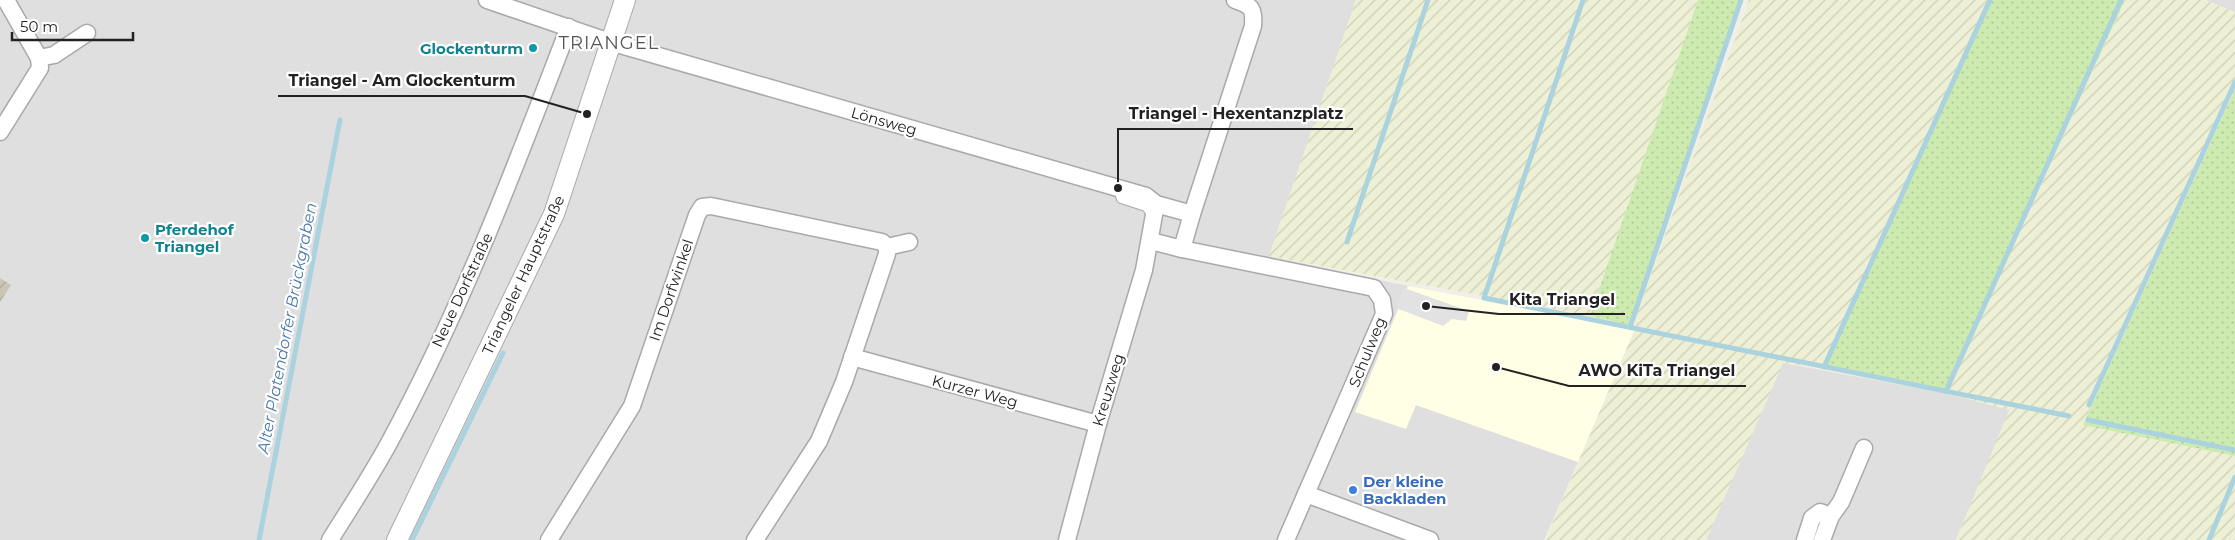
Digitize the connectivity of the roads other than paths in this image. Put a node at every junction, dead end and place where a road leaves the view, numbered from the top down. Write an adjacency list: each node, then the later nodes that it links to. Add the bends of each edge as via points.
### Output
1 (6, 0): 8 (street)
2 (488, 0): 5 (street, Lönsweg)
3 (625, 0): 7 (street, Triangeler Hauptstraße)
4 (1235, 0): 11 (street, via 1247,4 1254,12 1253,26)
5 (569, 28): 7 (street, Lönsweg); 21 (street, Neue Dorfstraße, via 510,180 456,306 389,443)
6 (87, 33): 8 (street, via 54,55)
7 (610, 42): 10 (street, Lönsweg, via 1146,196); 22 (street, Triangeler Hauptstraße, via 554,214)
8 (39, 58): 9 (street, via 40,68 36,77)
9 (0, 132)
10 (1155, 210): 11 (street, Lönsweg); 12 (street, Kreuzweg)
11 (1192, 214): 15 (street)
12 (1150, 241): 15 (street, Schulweg); 17 (street, Kreuzweg)
13 (909, 242): 14 (street)
14 (887, 247): 16 (street); 23 (street, Im Dorfwinkel, via 882,242 712,206 702,207 693,224 632,406)
15 (1182, 249): 19 (street, Schulweg, via 1374,288 1382,300 1384,314)
16 (852, 357): 17 (street, Kurzer Weg); 24 (street, via 819,441)
17 (1098, 424): 25 (street, Kreuzweg)
18 (1864, 448): 20 (street, via 1841,502)
19 (1306, 494): 26 (street, Schulweg); 27 (street)
20 (1831, 516): 28 (street, via 1820,512 1812,518); 29 (street)
21 (330, 540)
22 (397, 540)
23 (549, 540)
24 (755, 540)
25 (1067, 540)
26 (1286, 540)
27 (1430, 540)
28 (1805, 540)
29 (1822, 540)

